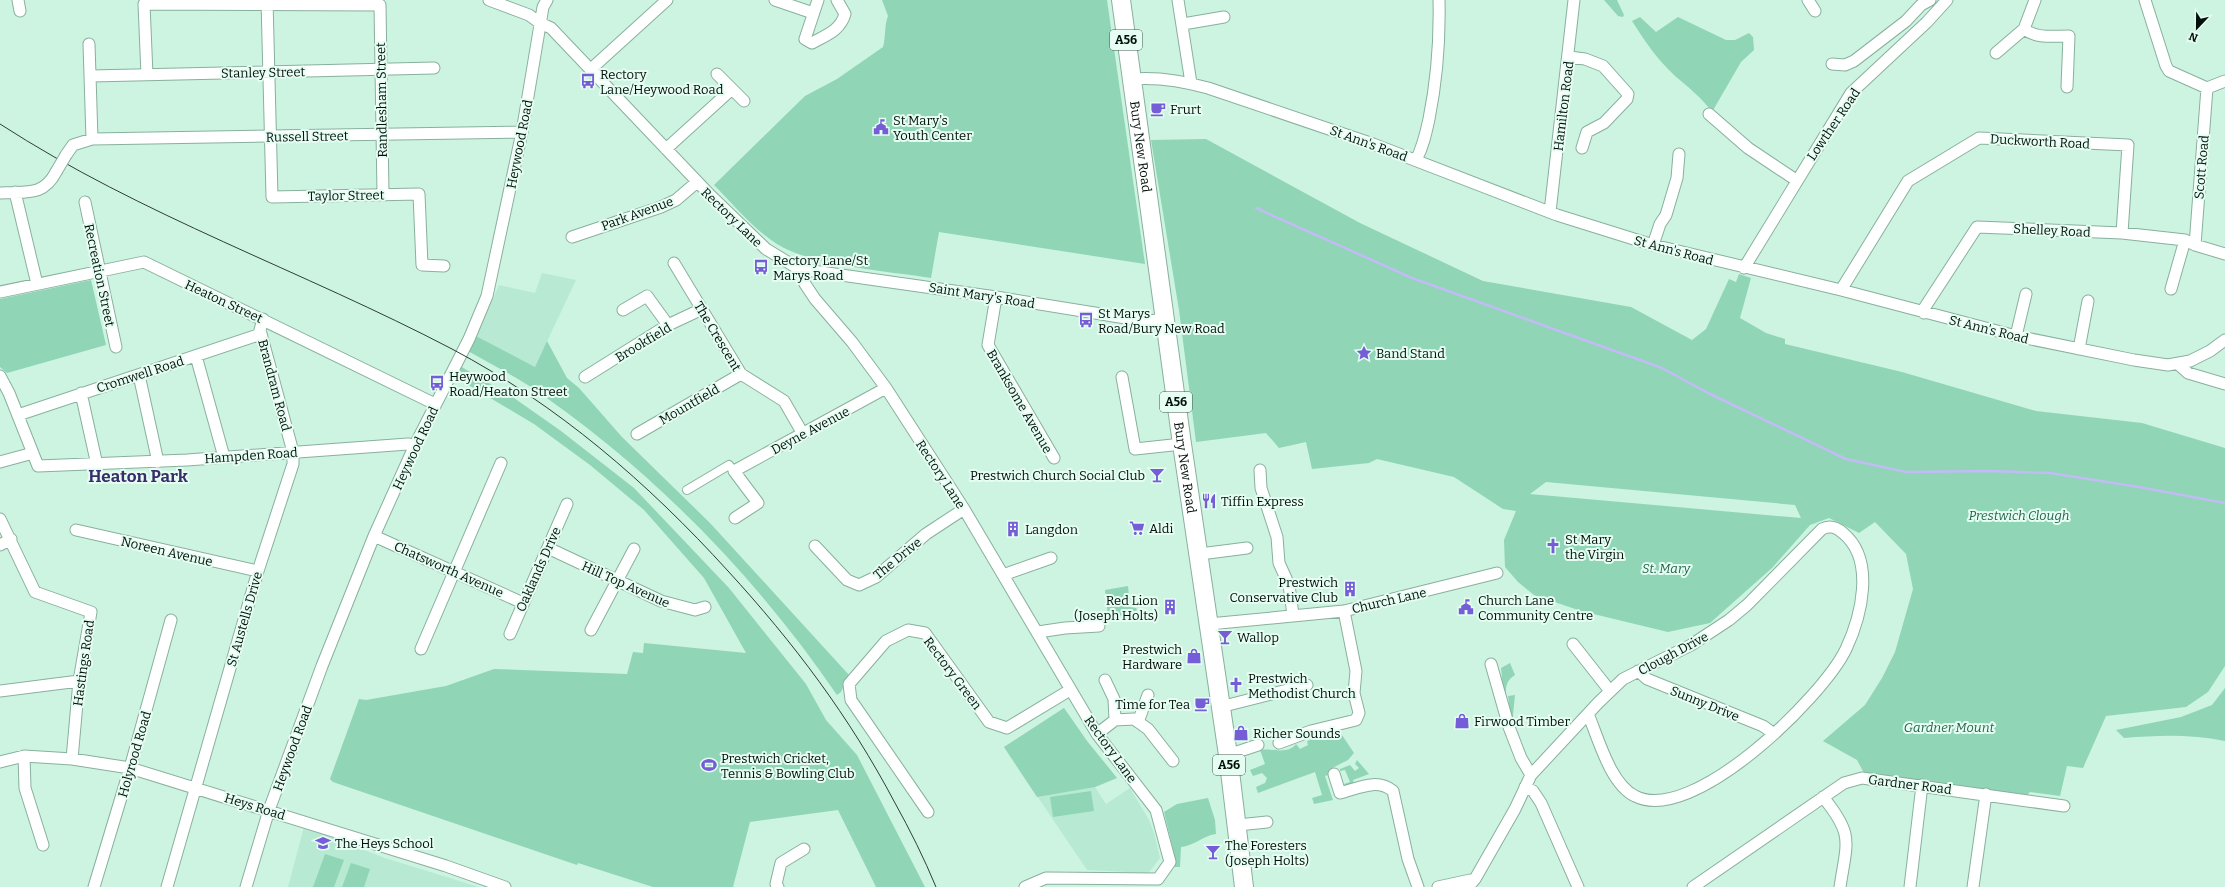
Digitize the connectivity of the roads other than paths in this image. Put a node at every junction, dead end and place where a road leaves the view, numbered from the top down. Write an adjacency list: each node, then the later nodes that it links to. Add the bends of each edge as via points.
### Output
1 (489, 0): 20 (street, Rectory Lane, via 530,15)
2 (547, 0): 20 (street, Heywood Road)
3 (667, 0): 29 (street)
4 (775, 0): 18 (street)
5 (818, 0): 18 (street)
6 (837, 0): 18 (street, via 845,14 842,22 836,30 812,43 805,39)
7 (1121, 0): 34 (highway, Bury New Road / A56)
8 (1178, 0): 21 (street)
9 (1439, 0): 49 (street, via 1438,69 1426,133)
10 (1574, 0): 25 (street, Hamilton Road)
11 (1808, 0): 17 (street)
12 (1930, 0): 26 (street, via 1854,61 1845,65)
13 (1947, 0): 50 (street, Lowther Road, via 1851,93)
14 (2035, 0): 22 (street)
15 (2146, 0): 38 (street, via 2166,66 2174,74)
16 (267, 2): 28 (street, Randlesham Street, via 380,5); 30 (street); 31 (street, via 144,4)
17 (1815, 11)
18 (813, 13)
19 (1224, 17): 21 (street)
20 (540, 23): 29 (street, Rectory Lane, via 551,28); 42 (street, Heywood Road)
21 (1183, 24): 36 (street)
22 (2024, 29): 24 (street); 37 (street, via 2029,34 2039,36 2069,36)
23 (89, 44): 33 (street)
24 (1996, 53)
25 (1569, 57): 46 (street, via 1585,59 1603,66 1628,94 1627,99 1604,123 1587,132); 56 (street, Hamilton Road)
26 (1832, 64)
27 (434, 68): 28 (street, Stanley Street)
28 (380, 69): 30 (street, Stanley Street); 43 (street, Randlesham Street)
29 (591, 69): 47 (street, Rectory Lane)
30 (269, 72): 31 (street, Stanley Street); 44 (street)
31 (147, 74): 33 (street, Stanley Street)
32 (717, 74): 39 (street)
33 (91, 76): 45 (street)
34 (1132, 79): 36 (street, St Ann's Road, via 1150,78); 78 (highway, Bury New Road / A56)
35 (2225, 81): 38 (street)
36 (1191, 83): 49 (street, St Ann's Road, via 1297,117)
37 (2067, 87)
38 (2207, 88): 59 (street, Scott Road)
39 (732, 89): 40 (street); 47 (street)
40 (744, 101)
41 (1709, 114): 50 (street, via 1752,151)
42 (522, 132): 43 (street, Russell Street); 95 (street, Heywood Road, via 487,296 469,339)
43 (382, 134): 44 (street, Russell Street); 54 (street, Randlesham Street)
44 (270, 136): 45 (street, Russell Street); 54 (street, Taylor Street, via 272,197)
45 (92, 139): 52 (street, Russell Street, bridge, via 73,145 50,183 43,189)
46 (1582, 148)
47 (666, 149): 51 (street, Rectory Lane)
48 (1679, 154): 60 (street, via 1677,178)
49 (1416, 160): 56 (street, St Ann's Road)
50 (1796, 180): 64 (street, Lowther Road)
51 (697, 182): 58 (street, Park Avenue, via 676,200 661,207); 65 (street, Rectory Lane, via 766,249)
52 (15, 192): 53 (street, Russell Street); 67 (street)
53 (0, 194)
54 (383, 194): 63 (street, Taylor Street, via 419,194 422,265)
55 (85, 202): 66 (street, Recreation Street)
56 (1550, 212): 60 (street, St Ann's Road)
57 (2122, 233): 59 (street, Shelley Road); 68 (street, Duckworth Road, via 2128,145 1979,138 1908,181); 76 (street, Shelley Road, via 1977,227 1925,306)
58 (572, 237)
59 (2190, 243): 61 (street, Shelley Road); 69 (street, Scott Road)
60 (1653, 245): 64 (street, St Ann's Road)
61 (2225, 254)
62 (674, 263): 74 (street, The Crescent)
63 (444, 266)
64 (1744, 268): 68 (street, St Ann's Road)
65 (799, 269): 72 (street, Saint Mary's Road); 93 (street, Rectory Lane, via 804,284 815,300 852,342)
66 (100, 270): 67 (street, Heaton Street); 77 (street, Heaton Street, via 144,262); 83 (street, Recreation Street)
67 (36, 284): 70 (street, Heaton Street)
68 (1841, 290): 76 (street, St Ann's Road)
69 (2171, 290)
70 (0, 292)
71 (2026, 294): 81 (street)
72 (996, 297): 78 (street, Saint Mary's Road, via 1132,320); 104 (street, Branksome Avenue, via 988,345)
73 (2088, 300): 84 (street)
74 (702, 309): 79 (street, Brookfield); 87 (street, The Crescent)
75 (623, 310): 79 (street, via 647,296)
76 (1924, 313): 81 (street, St Ann's Road)
77 (263, 319): 80 (street, Brandram Road, via 260,326); 95 (street, Heaton Street)
78 (1165, 319): 99 (highway, Bury New Road / A56)
79 (668, 326): 90 (street, Brookfield)
80 (261, 334): 85 (street, Cromwell Road); 101 (street, Brandram Road)
81 (2016, 336): 84 (street, St Ann's Road)
82 (2225, 340): 86 (street, St Ann's Road, via 2210,351)
83 (116, 347)
84 (2079, 349): 86 (street, St Ann's Road, via 2159,365)
85 (196, 356): 88 (street, Cromwell Road); 103 (street)
86 (2179, 365): 92 (street, via 2188,373)
87 (741, 374): 97 (street, Mountfield); 98 (street, The Crescent, via 784,401)
88 (138, 375): 94 (street, Cromwell Road); 106 (street)
89 (0, 376): 96 (street, via 10,392)
90 (585, 377)
91 (1122, 377): 99 (street, via 1135,449)
92 (2225, 384)
93 (886, 388): 98 (street, Deyne Avenue); 113 (street, Rectory Lane)
94 (82, 393): 96 (street, Cromwell Road); 108 (street)
95 (435, 404): 100 (street, Heywood Road)
96 (18, 415): 102 (street)
97 (637, 434)
98 (803, 434): 110 (street, Deyne Avenue)
99 (1182, 444): 124 (highway, Bury New Road / A56)
100 (415, 445): 101 (street, Hampden Road); 117 (street, Heywood Road)
101 (293, 452): 103 (street, Hampden Road); 126 (street, St Austells Drive, via 293,464)
102 (33, 453): 105 (street); 108 (street, Hampden Road, via 38,466)
103 (224, 457): 106 (street, Hampden Road)
104 (1054, 458)
105 (0, 462)
106 (158, 462): 108 (street, Hampden Road)
107 (500, 463): 127 (street)
108 (97, 465)
109 (1260, 470): 134 (street, via 1261,488 1277,537 1278,563 1289,585)
110 (734, 471): 111 (street, via 729,465); 114 (street, via 758,503)
111 (688, 490)
112 (567, 504): 121 (street, Oaklands Drive)
113 (964, 509): 120 (street, The Drive, via 926,534 876,577 859,585 847,580); 129 (street, Rectory Lane)
114 (736, 518)
115 (0, 519): 118 (street, Hastings Road)
116 (76, 530): 126 (street, Noreen Avenue)
117 (374, 536): 127 (street, Chatsworth Avenue); 174 (street, Heywood Road, via 322,666)
118 (11, 539): 119 (street); 146 (street, Hastings Road, via 35,592 91,612)
119 (0, 545)
120 (816, 546)
121 (548, 548): 130 (street, Hill Top Avenue); 131 (street, Oaklands Drive)
122 (1247, 548): 124 (street)
123 (634, 549): 130 (street)
124 (1200, 554): 136 (highway, Bury New Road / A56)
125 (1051, 558): 129 (street)
126 (258, 571): 170 (street, St Austells Drive)
127 (454, 572): 131 (street, Chatsworth Avenue); 142 (street)
128 (1497, 573): 133 (street, Church Lane)
129 (1003, 575): 139 (street, Rectory Lane)
130 (616, 580): 132 (street, Hill Top Avenue, via 676,606 695,610); 138 (street)
131 (523, 603): 140 (street, Oaklands Drive)
132 (705, 607)
133 (1344, 611): 134 (street, Church Lane); 158 (street, via 1356,671 1354,693 1359,713 1356,720)
134 (1293, 616): 136 (street, Church Lane)
135 (171, 620): 165 (street, Holyrood Road)
136 (1209, 624): 152 (highway, Bury New Road / A56)
137 (1099, 626): 139 (street)
138 (591, 630)
139 (1038, 632): 148 (street, Rectory Lane)
140 (510, 634)
141 (1573, 644): 150 (street)
142 (421, 649)
143 (1491, 664): 167 (street, via 1509,727 1521,758)
144 (1638, 671): 150 (street, Clough Drive, via 1623,679); 157 (street, Sunny Drive, via 1647,679 1763,726); 157 (street, Clough Drive, via 1691,646 1730,620 1815,534 1828,526 1834,527 1846,536 1861,562 1864,584 1857,619 1846,648 1830,676)
145 (1105, 680): 154 (street, via 1114,699)
146 (78, 681): 149 (street); 162 (street, Hastings Road)
147 (1307, 685): 152 (street)
148 (1070, 690): 156 (street, Rectory Lane); 175 (street, Rectory Green, via 1007,728 989,722 925,633 908,630 886,641 849,684 851,700)
149 (0, 691)
150 (1610, 691): 153 (street, Clough Drive)
151 (1148, 695): 155 (street)
152 (1220, 707): 160 (highway, Bury New Road / A56)
153 (1588, 714): 157 (street, via 1607,761 1618,780 1634,796 1652,801 1691,793 1739,762); 167 (street, Clough Drive)
154 (1115, 720): 155 (street, via 1134,719); 156 (street)
155 (1138, 722): 163 (street, via 1148,729)
156 (1097, 734): 180 (street, Rectory Lane, via 1156,810 1170,862)
157 (1774, 734)
158 (1279, 742)
159 (1258, 745): 160 (street)
160 (1228, 755): 177 (highway, Bury New Road / A56)
161 (24, 756): 162 (street, Heys Road); 164 (street, Heys Road); 178 (street, via 25,788)
162 (72, 759): 165 (street, Heys Road)
163 (1173, 760)
164 (0, 762)
165 (130, 768): 170 (street, Heys Road); 184 (street, Holyrood Road)
166 (1334, 774): 191 (street, via 1340,793 1374,784 1385,785 1393,792 1408,859)
167 (1531, 775): 169 (street, Clough Drive)
168 (1922, 785): 171 (street, Gardner Road); 172 (street, Gardner Road, via 1862,778 1844,783); 194 (street)
169 (1525, 787): 181 (street, Clough Drive); 182 (street, via 1537,796)
170 (195, 788): 174 (street, Heys Road); 185 (street, St Austells Drive)
171 (1986, 794): 173 (street, Gardner Road); 195 (street)
172 (1823, 797): 183 (street, Gardner Road); 193 (street, via 1840,817 1846,831 1847,842)
173 (2064, 806)
174 (269, 810): 186 (street, Heywood Road); 187 (street, Heys Road)
175 (928, 812)
176 (1267, 822): 177 (street)
177 (1238, 825): 190 (highway, Bury New Road / A56)
178 (44, 845)
179 (804, 849): 188 (street, via 781,863 776,884)
180 (1154, 883): 189 (street, Rectory Lane, via 1046,878)
181 (1471, 883): 192 (street)
182 (1576, 883)
183 (1698, 886)
184 (94, 887)
185 (167, 887)
186 (246, 887)
187 (505, 887)
188 (778, 887)
189 (1025, 887)
190 (1244, 887)
191 (1418, 887)
192 (1438, 887)
193 (1840, 887)
194 (1910, 887)
195 (1973, 887)

